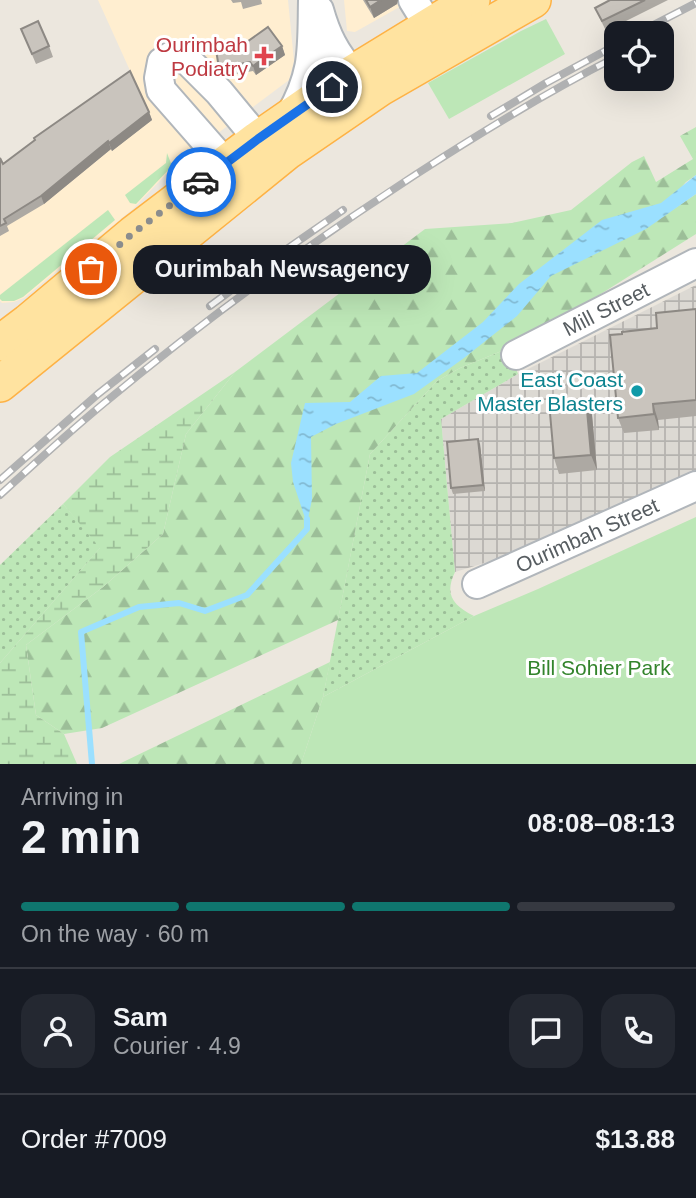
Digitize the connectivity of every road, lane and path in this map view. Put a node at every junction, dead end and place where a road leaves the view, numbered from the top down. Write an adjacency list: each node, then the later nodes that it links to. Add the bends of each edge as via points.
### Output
1 (315, 0): 5 (street, via 330,43); 6 (street, via 311,64)
2 (472, 0): 4 (main road)
3 (533, 0): 11 (main road, via 380,88 288,151)
4 (421, 13): 5 (main road)
5 (353, 73): 6 (main road)
6 (290, 116): 7 (main road)
7 (258, 139): 8 (main road); 8 (street, via 188,61 173,55 162,62 161,90)
8 (225, 163): 11 (main road, via 28,322)
9 (696, 263): 10 (street, Mill Street)
10 (516, 355)
11 (3, 363)
12 (696, 486): 13 (street, Ourimbah Street)
13 (477, 584)

